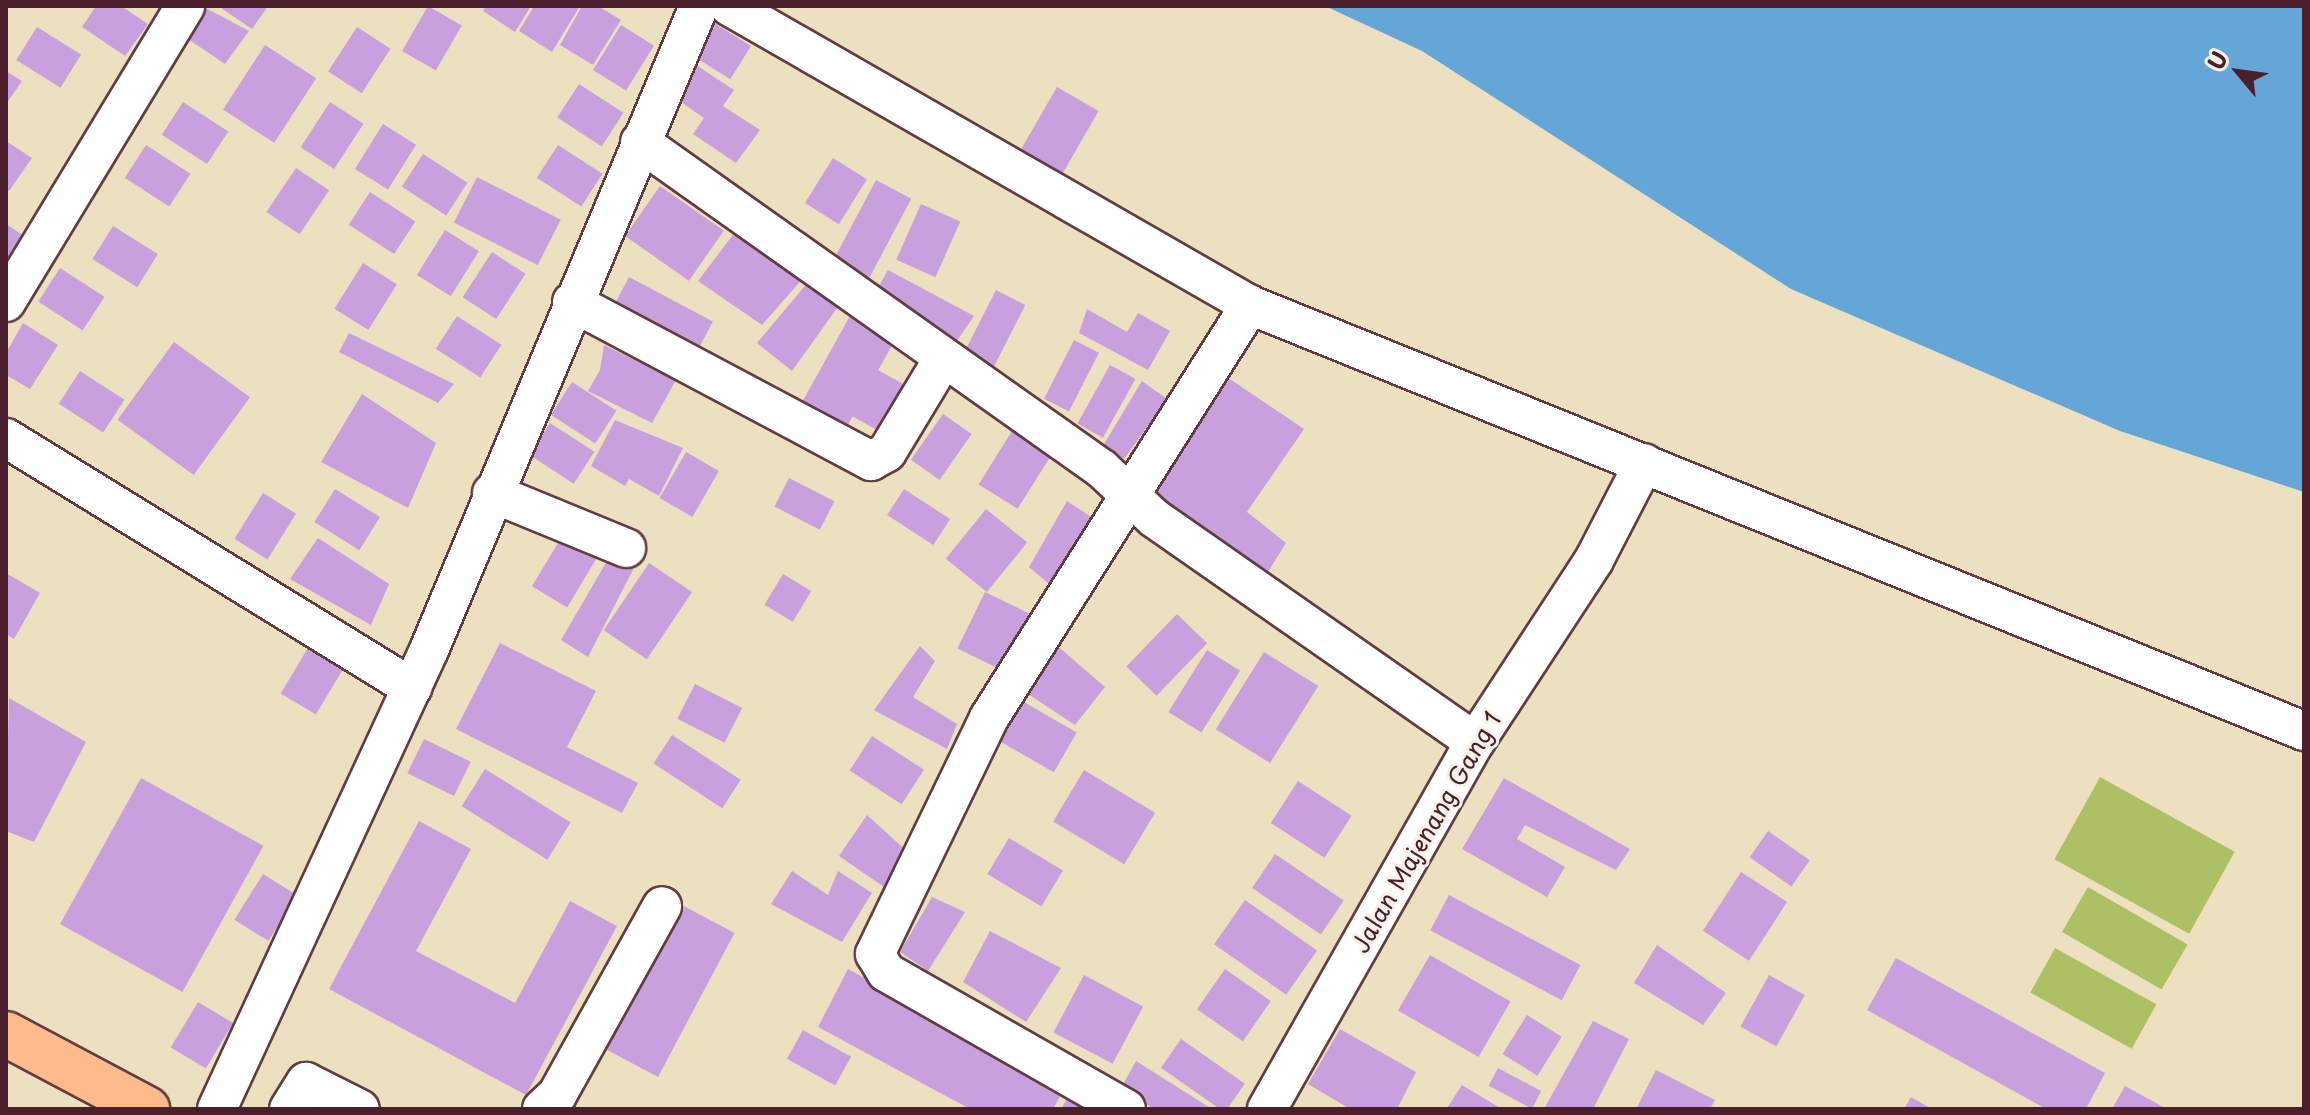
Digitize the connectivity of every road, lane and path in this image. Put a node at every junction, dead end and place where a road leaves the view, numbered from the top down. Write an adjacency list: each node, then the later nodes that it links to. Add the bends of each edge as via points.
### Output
1 (185, 6): 5 (street)
2 (699, 6): 4 (street)
3 (729, 6): 7 (street)
4 (640, 142): 6 (street); 8 (street)
5 (6, 302)
6 (572, 302): 8 (street, via 871,461 887,452); 11 (street)
7 (1250, 305): 10 (street); 12 (street)
8 (942, 361): 12 (street, via 1102,469)
9 (6, 438): 14 (street)
10 (1644, 463): 15 (street); 16 (street, Jalan Majenang Gang 1, via 1594,560)
11 (492, 493): 13 (street); 14 (street)
12 (1128, 494): 16 (street, via 1154,518); 24 (street, via 989,718 875,954 886,972)
13 (626, 548)
14 (412, 688): 20 (street)
15 (2304, 731)
16 (1475, 742): 25 (street, Jalan Majenang Gang 1)
17 (662, 906): 23 (street, via 557,1095)
18 (6, 1034): 19 (main road)
19 (147, 1109)
20 (217, 1109)
21 (289, 1109): 22 (street, via 306,1082)
22 (360, 1109)
23 (542, 1109)
24 (1126, 1109)
25 (1267, 1109)

